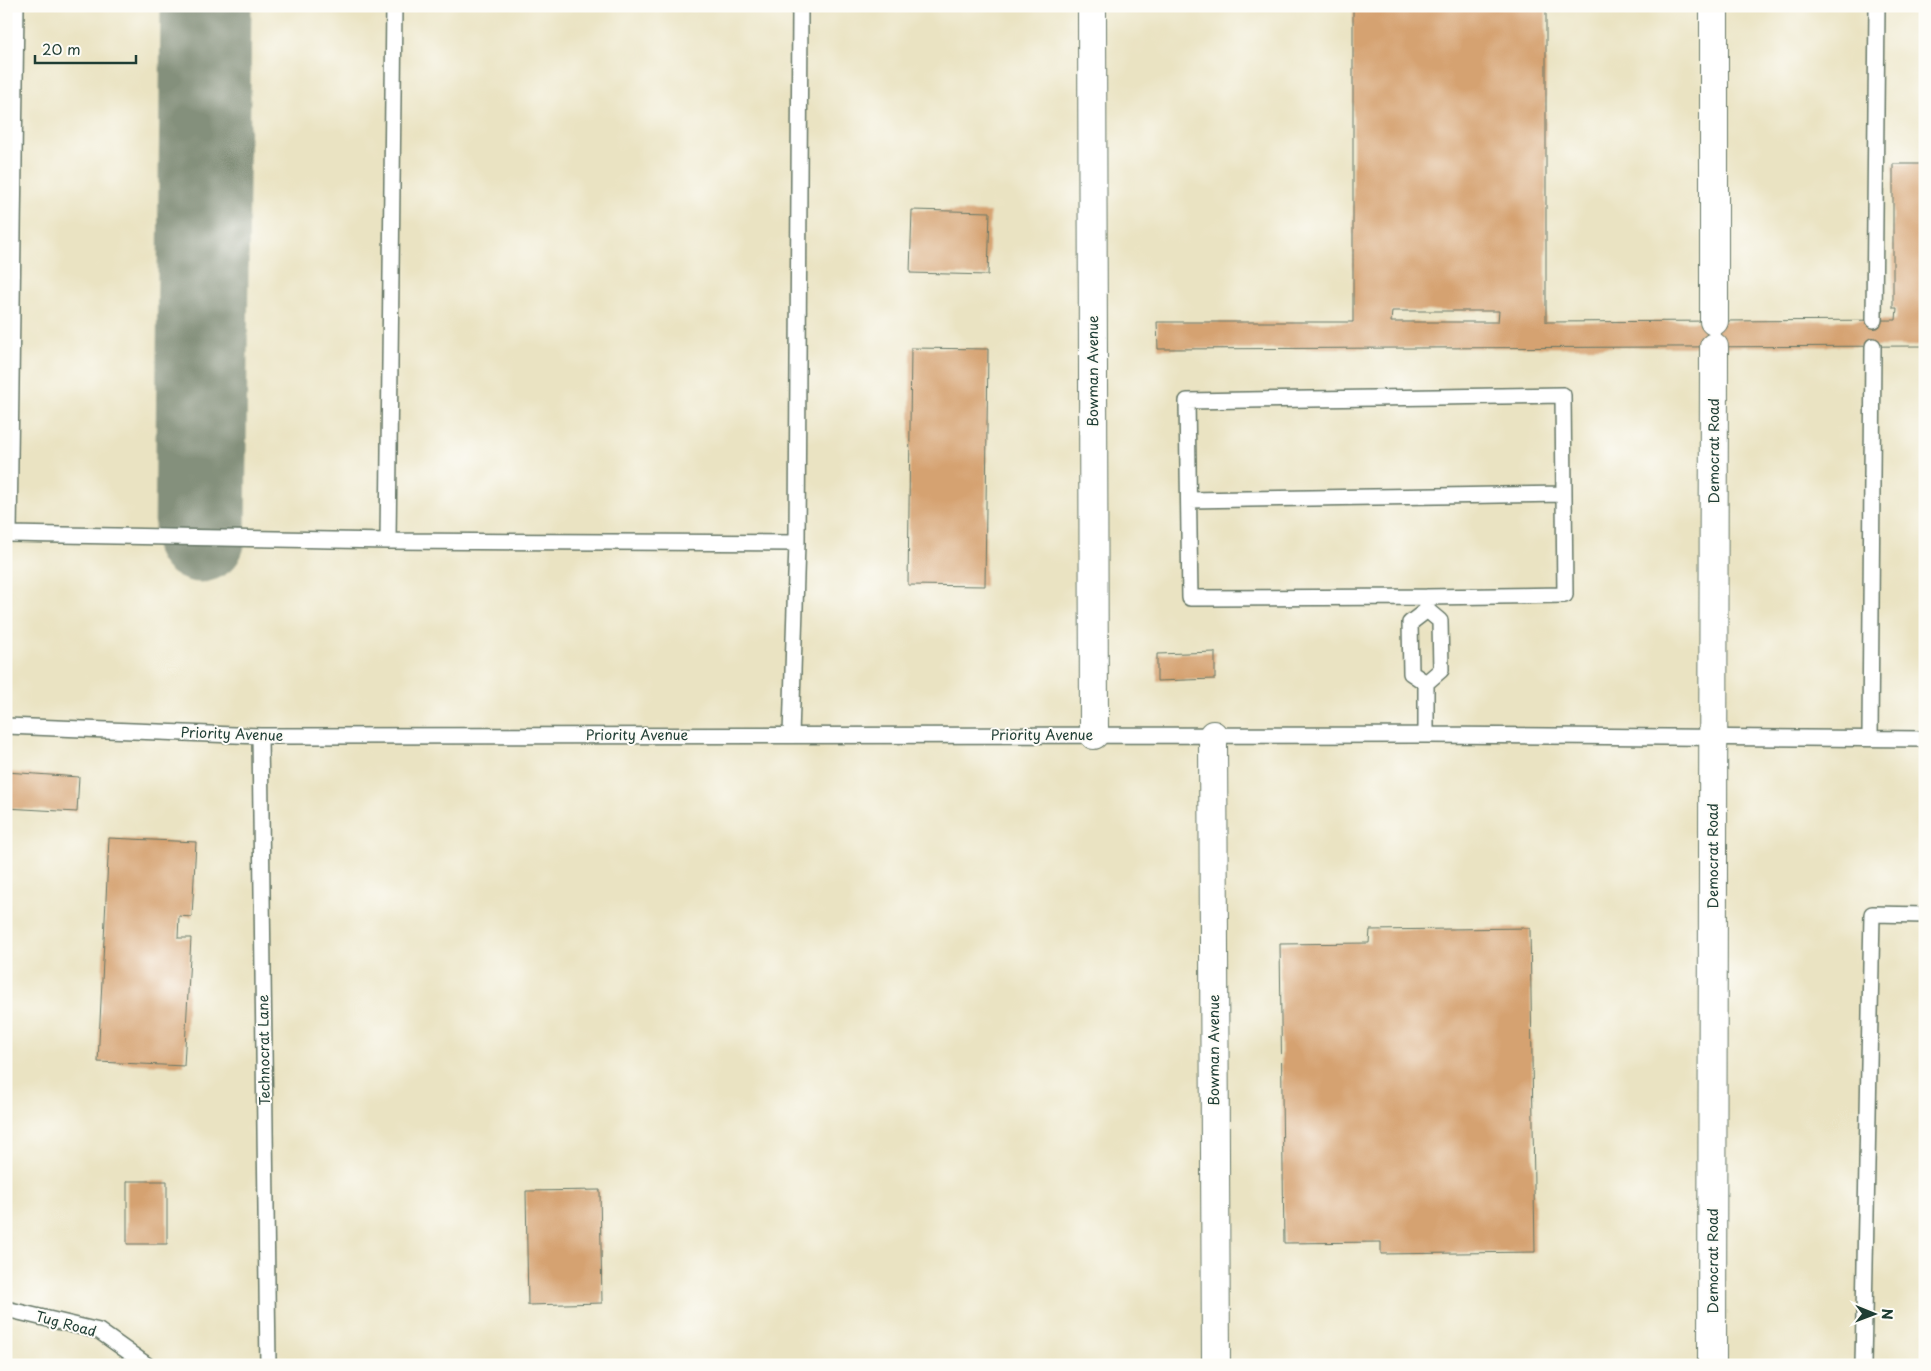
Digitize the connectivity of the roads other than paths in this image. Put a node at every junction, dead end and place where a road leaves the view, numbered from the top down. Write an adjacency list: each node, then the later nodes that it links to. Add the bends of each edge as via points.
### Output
1 (16, 6): 11 (lane)
2 (394, 6): 12 (lane)
3 (800, 6): 13 (lane)
4 (1092, 6): 18 (street, Bowman Avenue)
5 (1714, 6): 22 (street, Democrat Road)
6 (1877, 6): 7 (lane)
7 (1874, 320)
8 (1873, 346): 23 (lane)
9 (1564, 494): 10 (lane); 10 (lane, via 1563,395 1187,400); 14 (lane, via 1565,595)
10 (1189, 500): 14 (lane, via 1190,598)
11 (8, 534): 12 (lane)
12 (388, 540): 13 (lane)
13 (797, 544): 17 (lane)
14 (1427, 604): 15 (lane, via 1440,621 1441,670); 15 (lane, via 1410,623 1411,674)
15 (1426, 684): 20 (lane)
16 (6, 726): 21 (lane, Priority Avenue)
17 (791, 735): 18 (lane, Priority Avenue); 21 (lane, Priority Avenue)
18 (1094, 735): 19 (lane, Priority Avenue)
19 (1213, 735): 20 (lane, Priority Avenue); 29 (street, Bowman Avenue)
20 (1426, 735): 22 (lane, Priority Avenue)
21 (260, 736): 28 (lane, Technocrat Lane)
22 (1713, 736): 23 (lane, Priority Avenue); 30 (street, Democrat Road)
23 (1870, 738): 24 (lane, Priority Avenue)
24 (1925, 739)
25 (1925, 914): 31 (lane, via 1872,914)
26 (6, 1309): 27 (lane, Tug Road, via 99,1331)
27 (147, 1365)
28 (268, 1365)
29 (1216, 1365)
30 (1712, 1365)
31 (1863, 1365)

